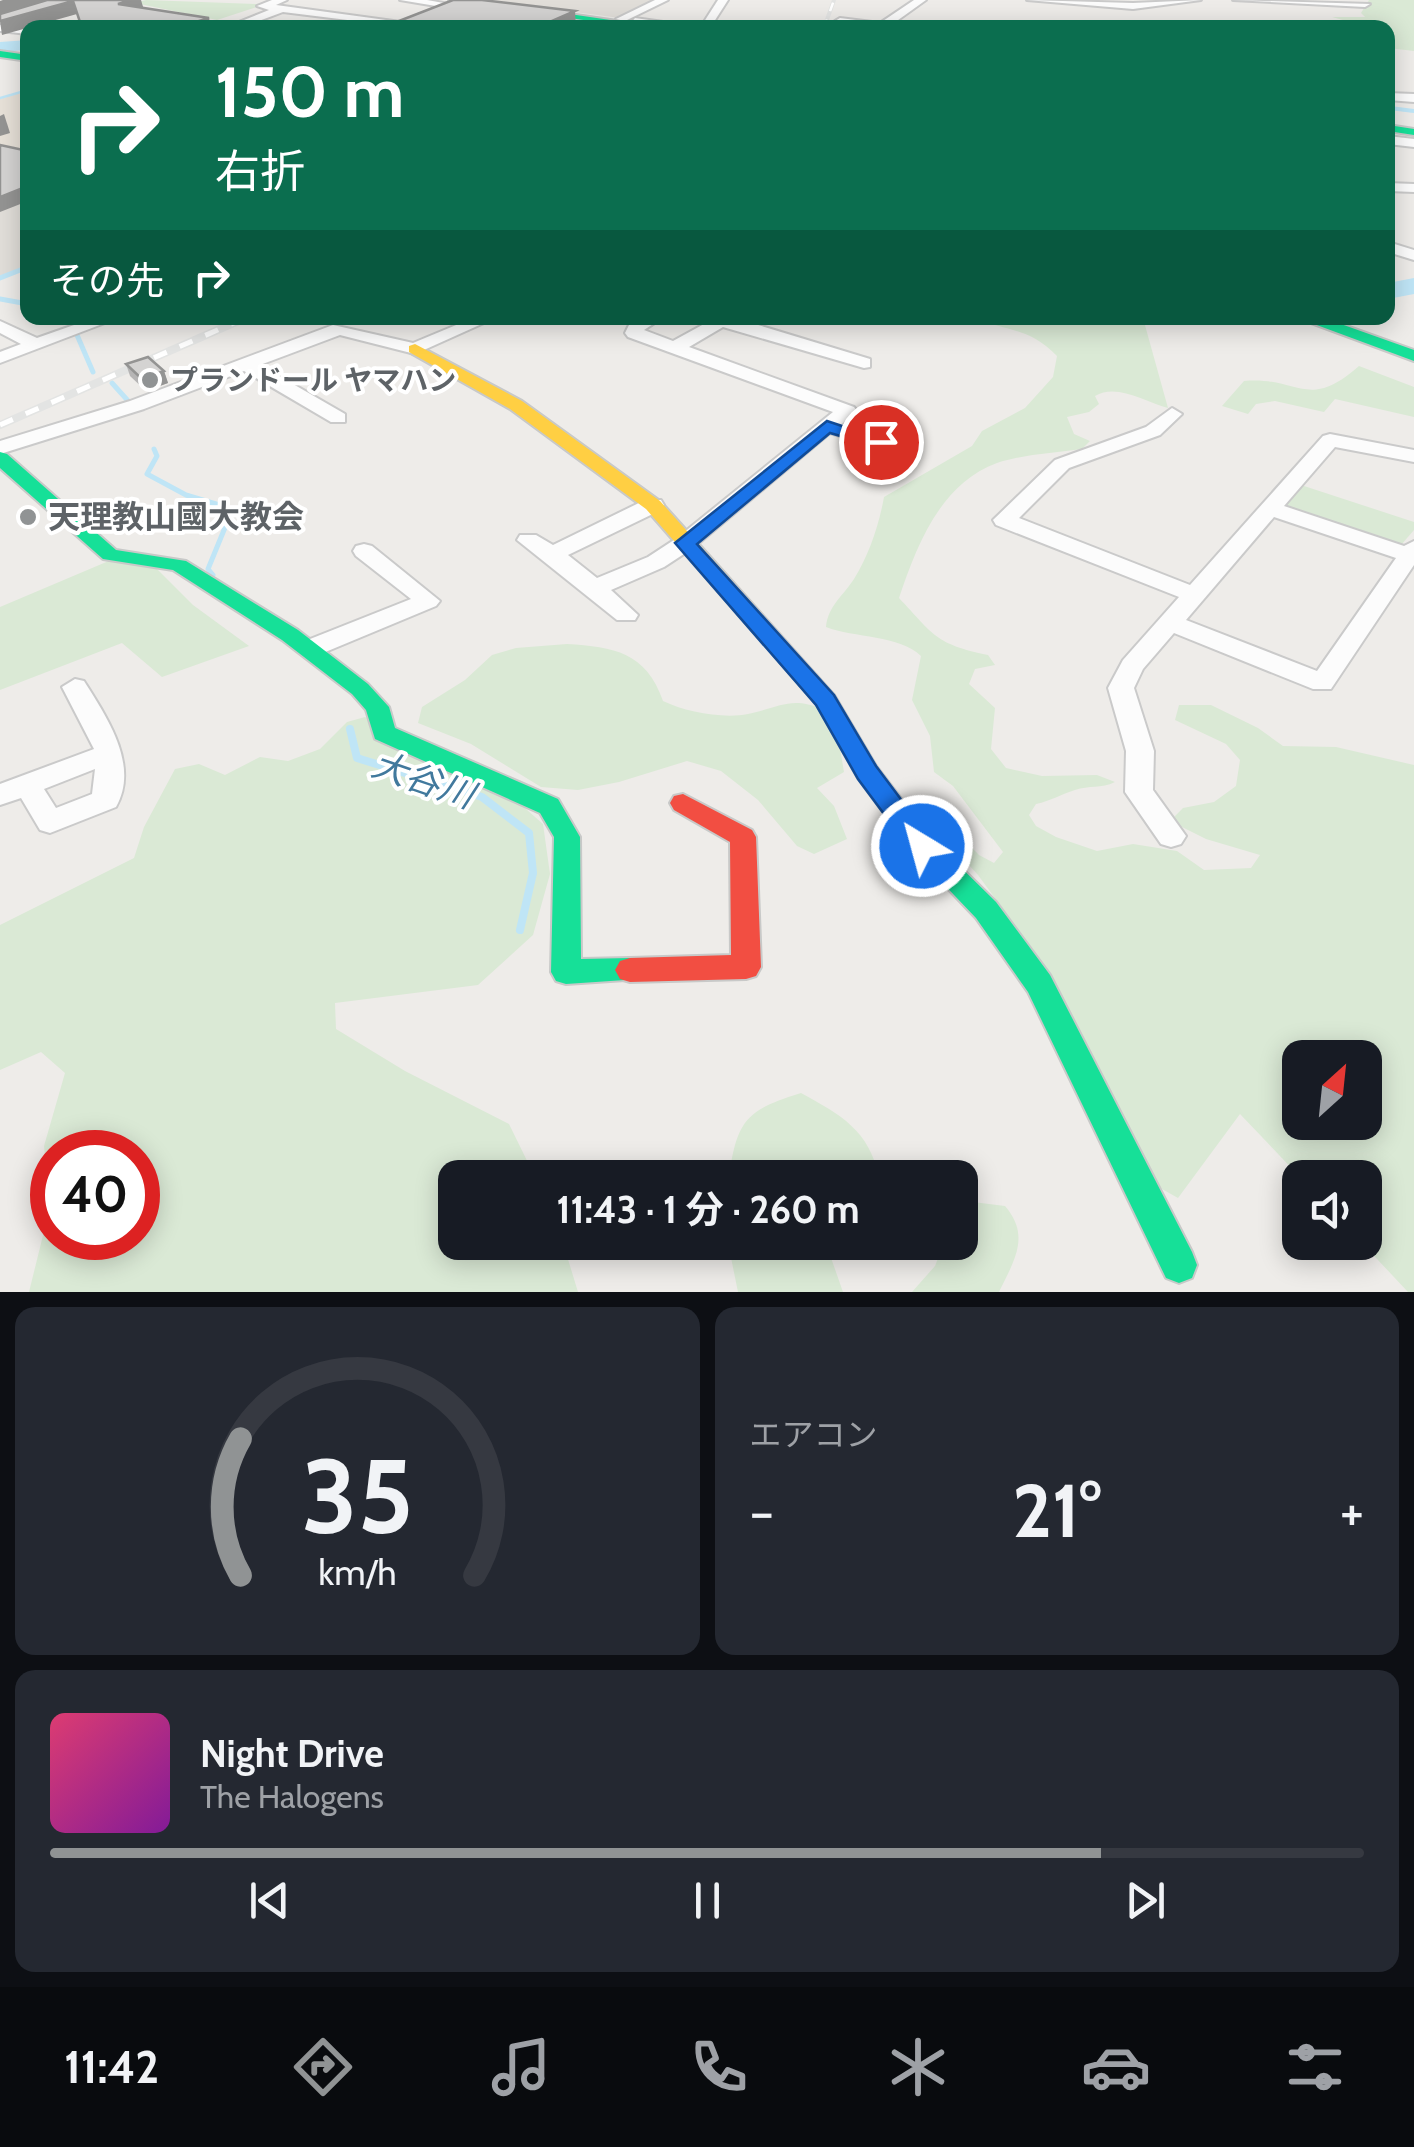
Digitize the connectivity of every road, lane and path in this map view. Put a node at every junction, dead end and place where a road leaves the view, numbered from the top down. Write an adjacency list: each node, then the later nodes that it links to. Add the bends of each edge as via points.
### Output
1 (347, 0): 13 (street)
2 (405, 0): 12 (street); 15 (street)
3 (425, 0): 22 (main road)
4 (664, 0): 24 (street)
5 (921, 0): 25 (street)
6 (1032, 0): 7 (street, via 1133,6)
7 (1196, 0)
8 (1238, 0): 10 (street)
9 (281, 4): 13 (street); 16 (street)
10 (1364, 4)
11 (478, 5): 12 (street); 20 (street); 23 (street)
12 (454, 8): 19 (street); 21 (main road)
13 (316, 13): 15 (street); 17 (street)
14 (17, 17): 26 (street)
15 (357, 18): 18 (street)
16 (247, 20)
17 (302, 20)
18 (375, 20)
19 (412, 20)
20 (564, 20)
21 (578, 20)
22 (601, 20)
23 (602, 20)
24 (632, 20)
25 (891, 20)
26 (0, 25)
27 (89, 325): 34 (street)
28 (470, 325): 36 (street)
29 (640, 325): 35 (street, via 634,334)
30 (714, 325): 35 (street)
31 (743, 325): 39 (street)
32 (1330, 325): 37 (main road)
33 (0, 326): 34 (street)
34 (36, 344): 38 (street)
35 (674, 348): 43 (street, via 846,411)
36 (415, 350): 40 (street, via 339,328); 48 (main road, via 516,405)
37 (1414, 356)
38 (0, 358)
39 (864, 363)
40 (246, 365): 42 (street); 44 (street)
41 (1172, 414): 56 (street, via 1153,431 1062,464 1004,520)
42 (339, 417)
43 (827, 426): 45 (street); 51 (street)
44 (0, 448)
45 (908, 450)
46 (1414, 456): 49 (street, via 1330,440)
47 (0, 458): 59 (main road, via 110,555 179,565 216,581)
48 (654, 505): 51 (main road); 54 (street)
49 (1269, 508): 52 (street); 56 (street)
50 (528, 540): 54 (street)
51 (686, 543): 55 (street); 65 (main road, via 826,700 867,772 922,846 986,910 1038,984)
52 (1412, 551): 58 (street, via 1322,683)
53 (364, 552): 59 (street, via 428,601)
54 (552, 554): 55 (street)
55 (595, 588): 57 (street)
56 (1193, 594): 58 (street)
57 (626, 616)
58 (1168, 622): 64 (street, via 1122,688 1140,751 1139,792)
59 (315, 646): 63 (main road, via 377,706 384,733 550,806 567,836 566,972 746,966 743,837)
60 (75, 686): 61 (street)
61 (110, 753): 62 (street); 62 (street, via 106,800 50,822)
62 (14, 790)
63 (683, 803)
64 (1171, 836)
65 (1178, 1265)

